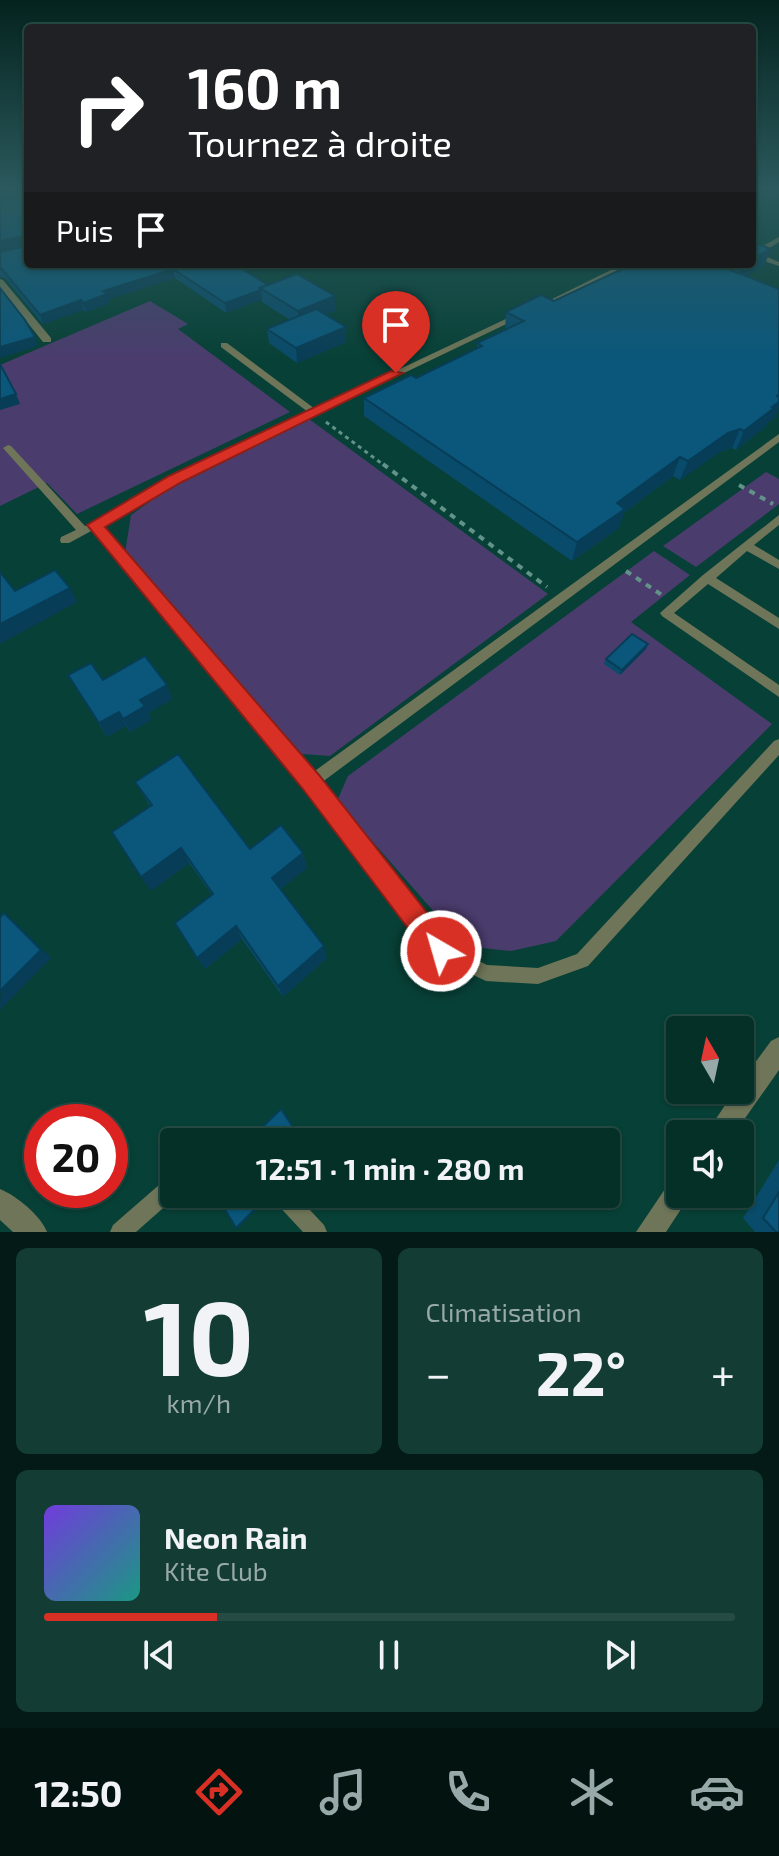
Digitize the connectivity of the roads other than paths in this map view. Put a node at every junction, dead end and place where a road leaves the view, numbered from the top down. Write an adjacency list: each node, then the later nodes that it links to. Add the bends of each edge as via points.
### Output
1 (756, 256): 2 (lane)
2 (779, 264)
3 (620, 268): 7 (lane)
4 (0, 282): 5 (street)
5 (47, 340)
6 (224, 345): 7 (lane)
7 (313, 412): 11 (lane, via 174,479)
8 (779, 437): 20 (lane)
9 (8, 448): 12 (lane)
10 (779, 519): 14 (lane)
11 (95, 525): 12 (lane); 20 (lane)
12 (83, 531): 13 (lane)
13 (65, 540)
14 (747, 546): 15 (lane); 16 (lane)
15 (779, 565)
16 (707, 578): 17 (lane); 18 (lane, via 666,613)
17 (779, 624)
18 (779, 692)
19 (779, 745): 20 (lane, via 582,960 538,976 486,973 441,951)
20 (311, 782)
21 (779, 1049): 22 (street)
22 (729, 1120)
23 (160, 1197): 29 (lane)
24 (0, 1202): 28 (street)
25 (292, 1208): 27 (lane)
26 (667, 1208): 30 (street)
27 (307, 1228)
28 (33, 1232)
29 (120, 1232)
30 (650, 1232)

